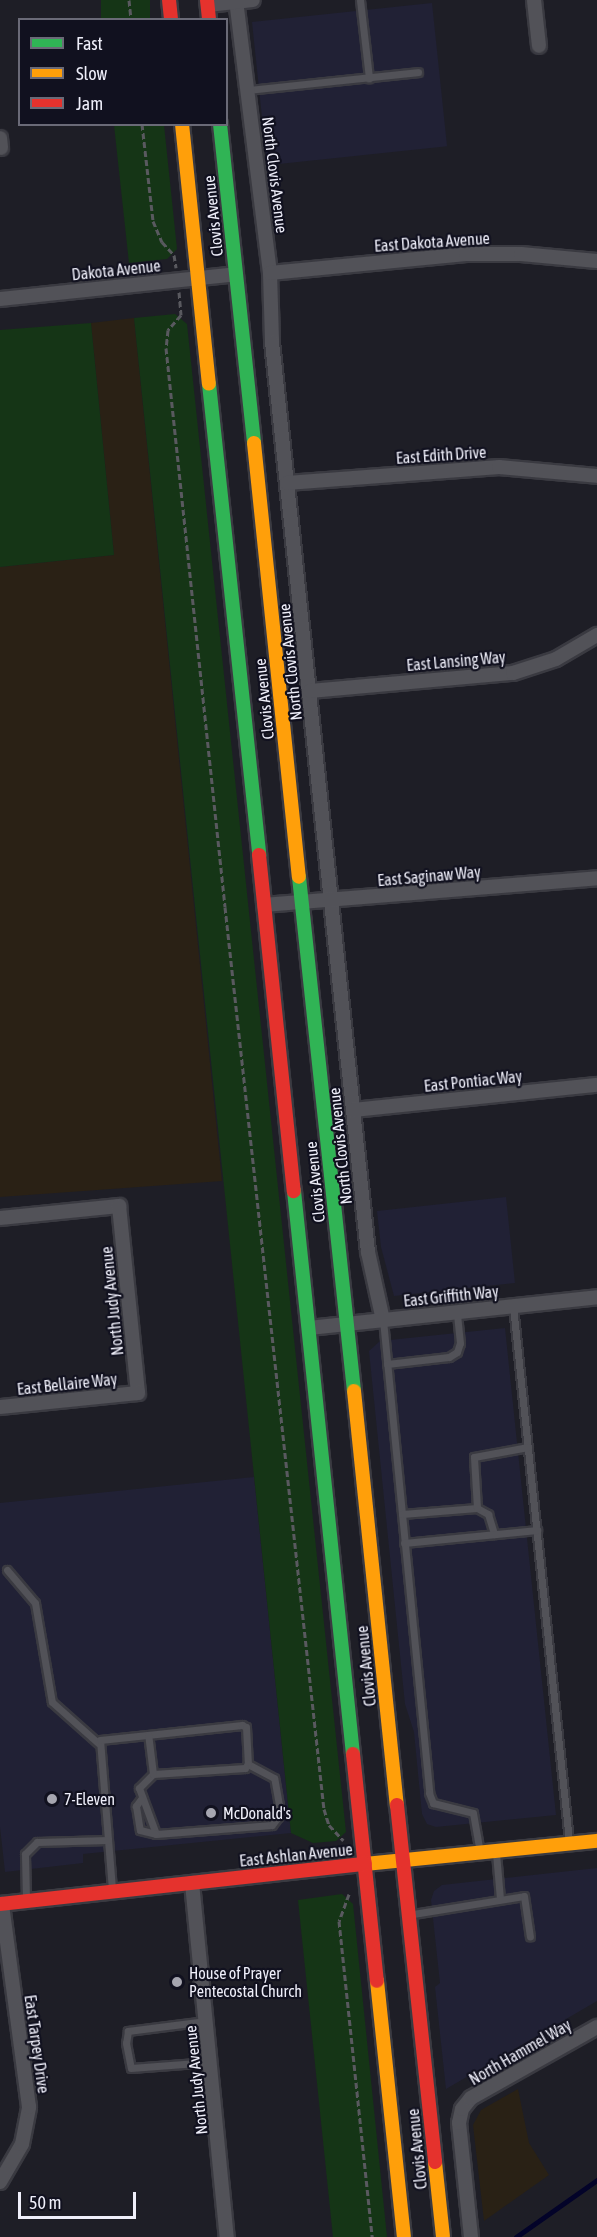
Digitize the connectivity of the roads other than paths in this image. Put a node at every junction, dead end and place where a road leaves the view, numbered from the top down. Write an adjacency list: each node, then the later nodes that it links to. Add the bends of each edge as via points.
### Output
1 (169, 0): 7 (main road)
2 (253, 0): 5 (street)
3 (360, 0): 10 (lane)
4 (534, 0): 8 (street)
5 (236, 1): 6 (street); 11 (street, North Clovis Avenue)
6 (208, 8)
7 (171, 18)
8 (539, 46)
9 (418, 72): 10 (lane)
10 (369, 78): 11 (lane)
11 (248, 90): 15 (street, North Clovis Avenue)
12 (182, 126): 17 (main road, Clovis Avenue)
13 (220, 126): 16 (main road, Clovis Avenue)
14 (597, 261): 15 (street, East Dakota Avenue, via 465,254)
15 (270, 273): 20 (street, North Clovis Avenue, via 272,342)
16 (236, 274): 17 (street, Dakota Avenue); 25 (main road, Clovis Avenue)
17 (199, 278): 18 (street, Dakota Avenue); 26 (main road, Clovis Avenue)
18 (0, 299)
19 (597, 476): 20 (street, East Edith Drive, via 499,467)
20 (287, 483): 22 (street, North Clovis Avenue)
21 (597, 635): 22 (street, East Lansing Way, via 555,658 513,673)
22 (310, 691): 24 (street, North Clovis Avenue)
23 (597, 878): 24 (street, East Saginaw Way)
24 (333, 900): 25 (street, East Saginaw Way); 28 (street, North Clovis Avenue)
25 (302, 902): 26 (street, East Saginaw Way); 34 (main road, Clovis Avenue)
26 (264, 905): 35 (main road, Clovis Avenue)
27 (597, 1085): 28 (street, East Pontiac Way)
28 (353, 1110): 33 (street, North Clovis Avenue, via 368,1252)
29 (0, 1218): 37 (street, North Judy Avenue, via 119,1206)
30 (597, 1297): 31 (street, East Griffith Way)
31 (513, 1306): 32 (street, East Griffith Way); 39 (lane)
32 (457, 1312): 33 (street, East Griffith Way); 36 (lane, via 457,1352 449,1357)
33 (383, 1320): 34 (street, East Griffith Way); 36 (lane)
34 (346, 1324): 35 (street, East Griffith Way); 57 (main road, Clovis Avenue)
35 (309, 1328): 58 (main road, Clovis Avenue)
36 (387, 1364): 41 (lane)
37 (138, 1394): 38 (street, East Bellaire Way)
38 (0, 1407)
39 (528, 1447): 40 (lane, via 474,1457); 42 (lane)
40 (477, 1508): 41 (lane); 43 (lane, via 488,1514)
41 (402, 1514): 44 (lane)
42 (537, 1530): 43 (lane); 54 (lane)
43 (494, 1534): 44 (lane)
44 (404, 1543): 56 (lane, via 429,1793 433,1803 473,1813)
45 (7, 1570): 47 (lane, via 35,1603 52,1702)
46 (148, 1735): 47 (lane); 48 (lane, via 242,1725 246,1727); 49 (lane)
47 (98, 1743): 52 (lane)
48 (248, 1764): 49 (lane, via 245,1768); 51 (lane, via 273,1778 279,1805 278,1817 272,1825)
49 (153, 1774): 50 (lane, via 139,1788)
50 (141, 1799): 51 (lane); 51 (lane, via 136,1806 141,1830)
51 (156, 1834)
52 (108, 1840): 60 (lane); 62 (lane, via 37,1842 25,1854)
53 (597, 1841): 54 (main road, East Ashlan Avenue)
54 (570, 1844): 55 (main road, East Ashlan Avenue)
55 (495, 1851): 56 (main road, East Ashlan Avenue); 61 (lane)
56 (480, 1852): 57 (main road, East Ashlan Avenue)
57 (403, 1860): 58 (main road, East Ashlan Avenue); 64 (main road, Clovis Avenue)
58 (365, 1864): 59 (main road, East Ashlan Avenue); 71 (main road, Clovis Avenue)
59 (192, 1883): 60 (main road, East Ashlan Avenue); 66 (street, North Judy Avenue)
60 (112, 1892): 62 (main road, East Ashlan Avenue)
61 (500, 1899): 64 (lane); 65 (lane, via 524,1896)
62 (26, 1901): 63 (main road, East Ashlan Avenue)
63 (1, 1904): 69 (street, East Tarpey Drive, via 29,2107 22,2144)
64 (409, 1915): 72 (main road, Clovis Avenue)
65 (530, 1937)
66 (206, 2021): 68 (street, North Judy Avenue); 68 (lane, via 149,2025 128,2031 126,2043 130,2068)
67 (597, 2027): 73 (street, North Hammel Way, via 471,2098 462,2109 459,2123)
68 (210, 2062): 70 (street, North Judy Avenue)
69 (0, 2182)
70 (227, 2237)
71 (404, 2237)
72 (443, 2237)
73 (471, 2237)

